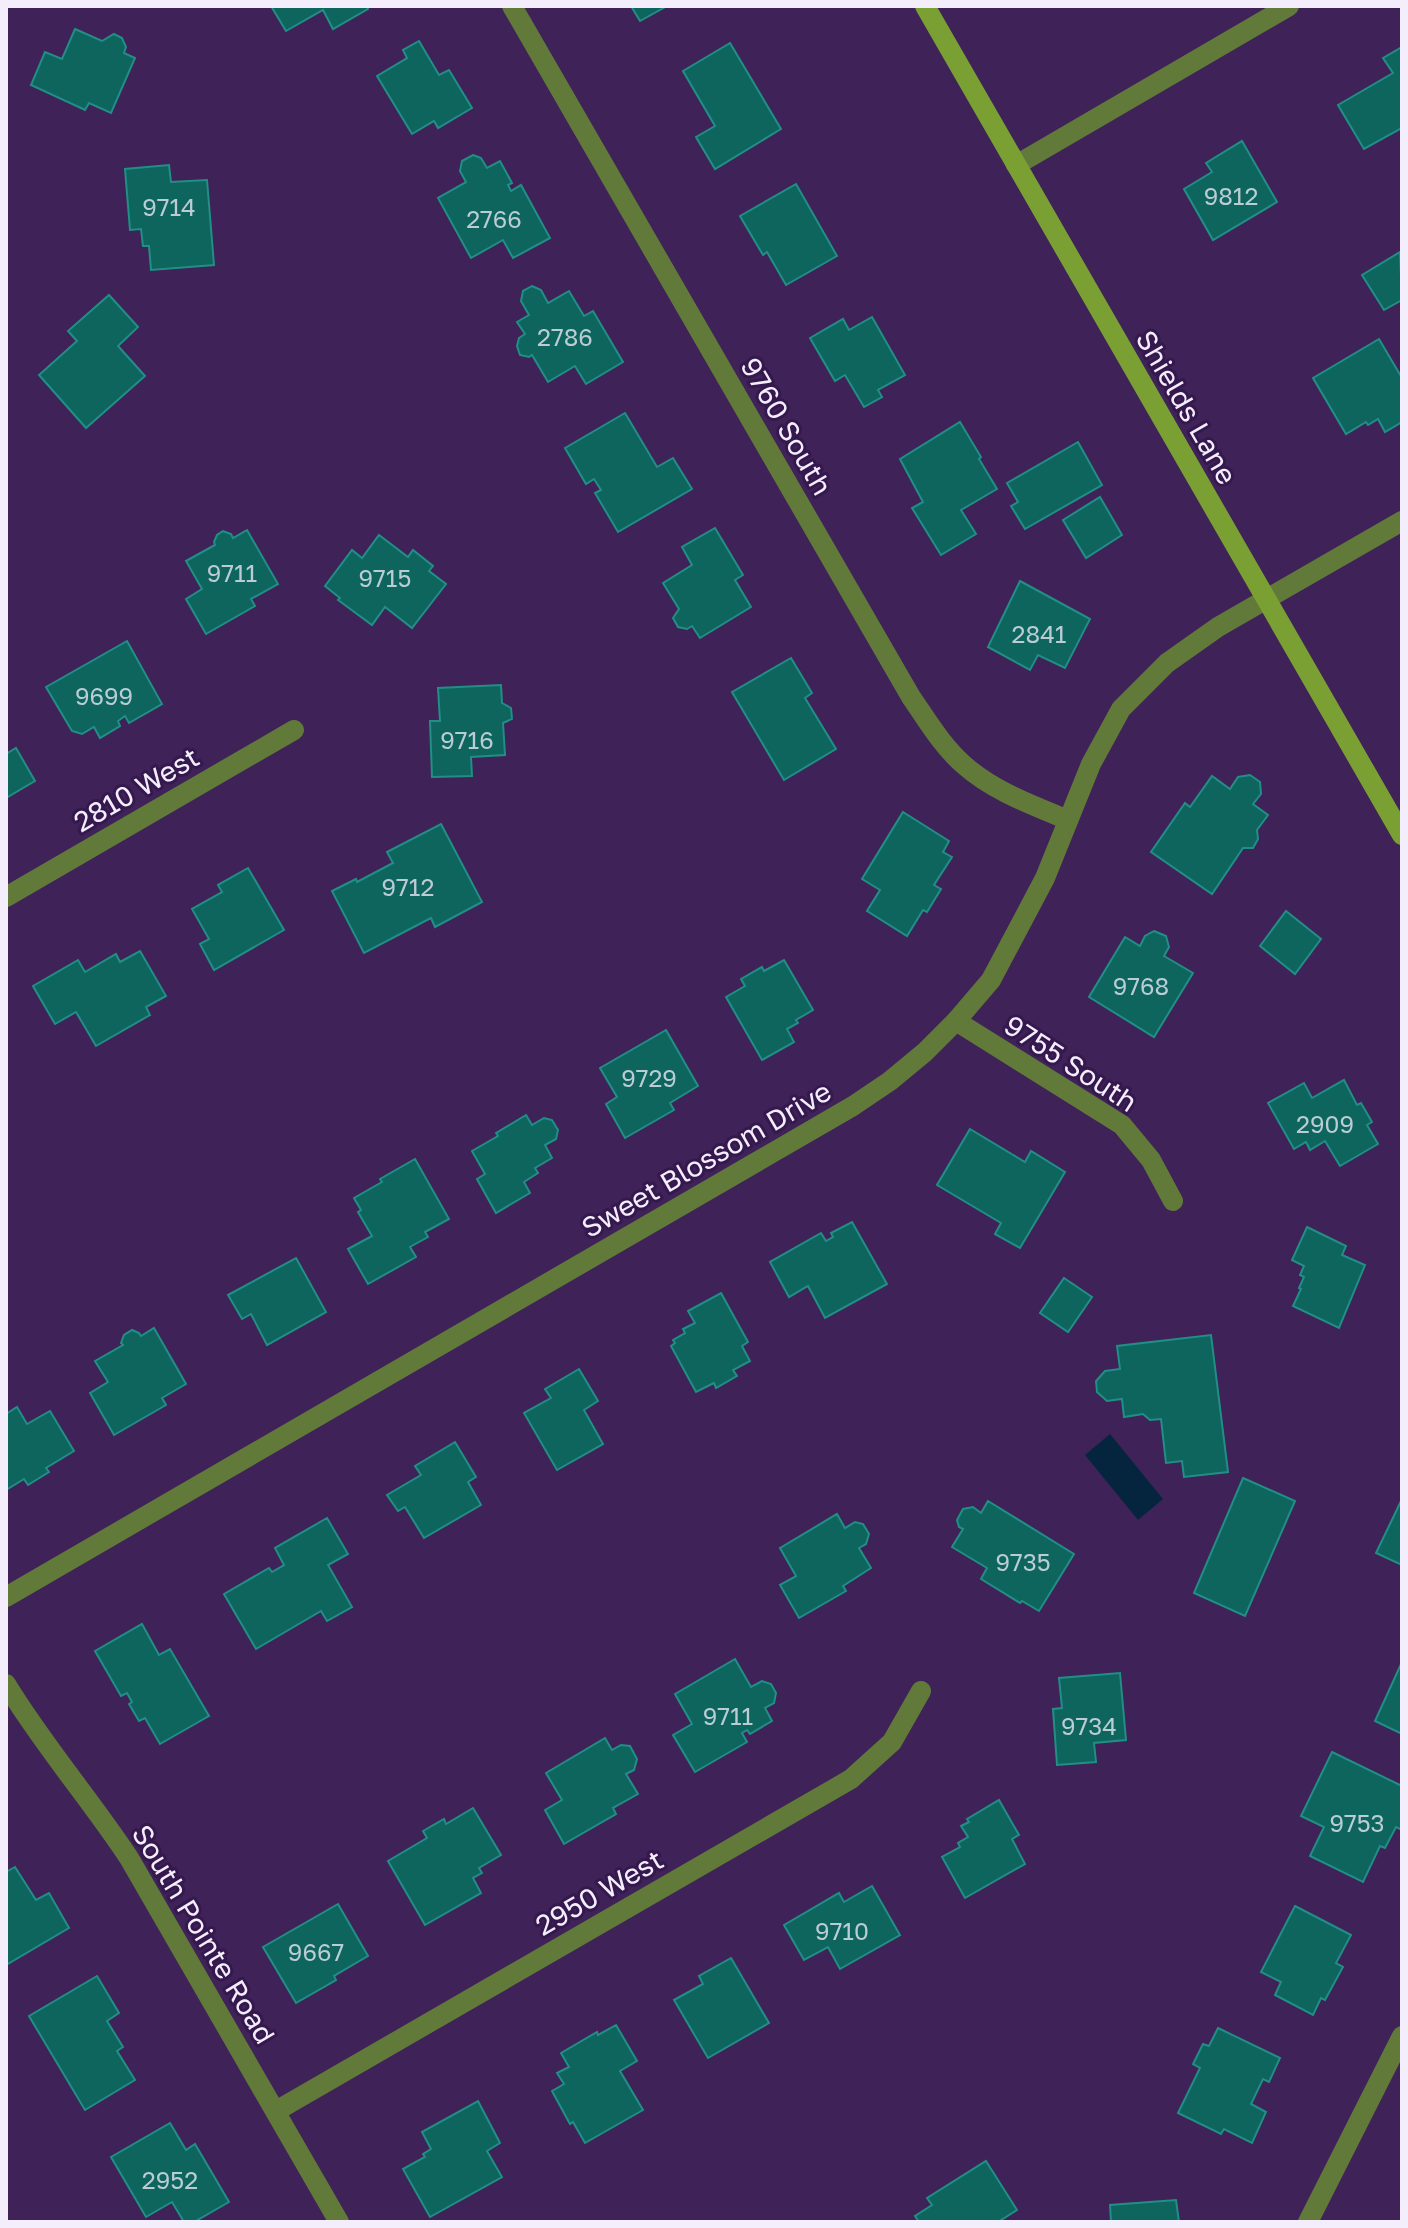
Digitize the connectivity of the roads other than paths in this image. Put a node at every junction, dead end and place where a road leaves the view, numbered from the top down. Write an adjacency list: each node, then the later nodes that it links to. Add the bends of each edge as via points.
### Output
1 (512, 6): 8 (street, 9760 South, via 935,733 964,765 995,787)
2 (925, 6): 4 (main road, Shields Lane)
3 (1289, 6): 4 (street)
4 (1016, 165): 6 (main road, Shields Lane)
5 (1402, 521): 6 (street, Sweet Blossom Drive)
6 (1266, 600): 8 (street, Sweet Blossom Drive, via 1167,663 1121,709); 9 (main road, Shields Lane)
7 (294, 730): 10 (street, 2810 West)
8 (1068, 820): 11 (street, Sweet Blossom Drive, via 1018,932 991,980)
9 (1402, 835)
10 (6, 897)
11 (956, 1021): 12 (street, 9755 South, via 1122,1125 1151,1160); 13 (street, Sweet Blossom Drive, via 890,1081 853,1106)
12 (1173, 1201)
13 (6, 1597)
14 (6, 1684): 17 (street, South Pointe Road, via 129,1858)
15 (921, 1691): 17 (street, 2950 West, via 892,1742 851,1779)
16 (1402, 2036): 19 (street)
17 (276, 2111): 18 (street, South Pointe Road)
18 (339, 2222)
19 (1308, 2222)

